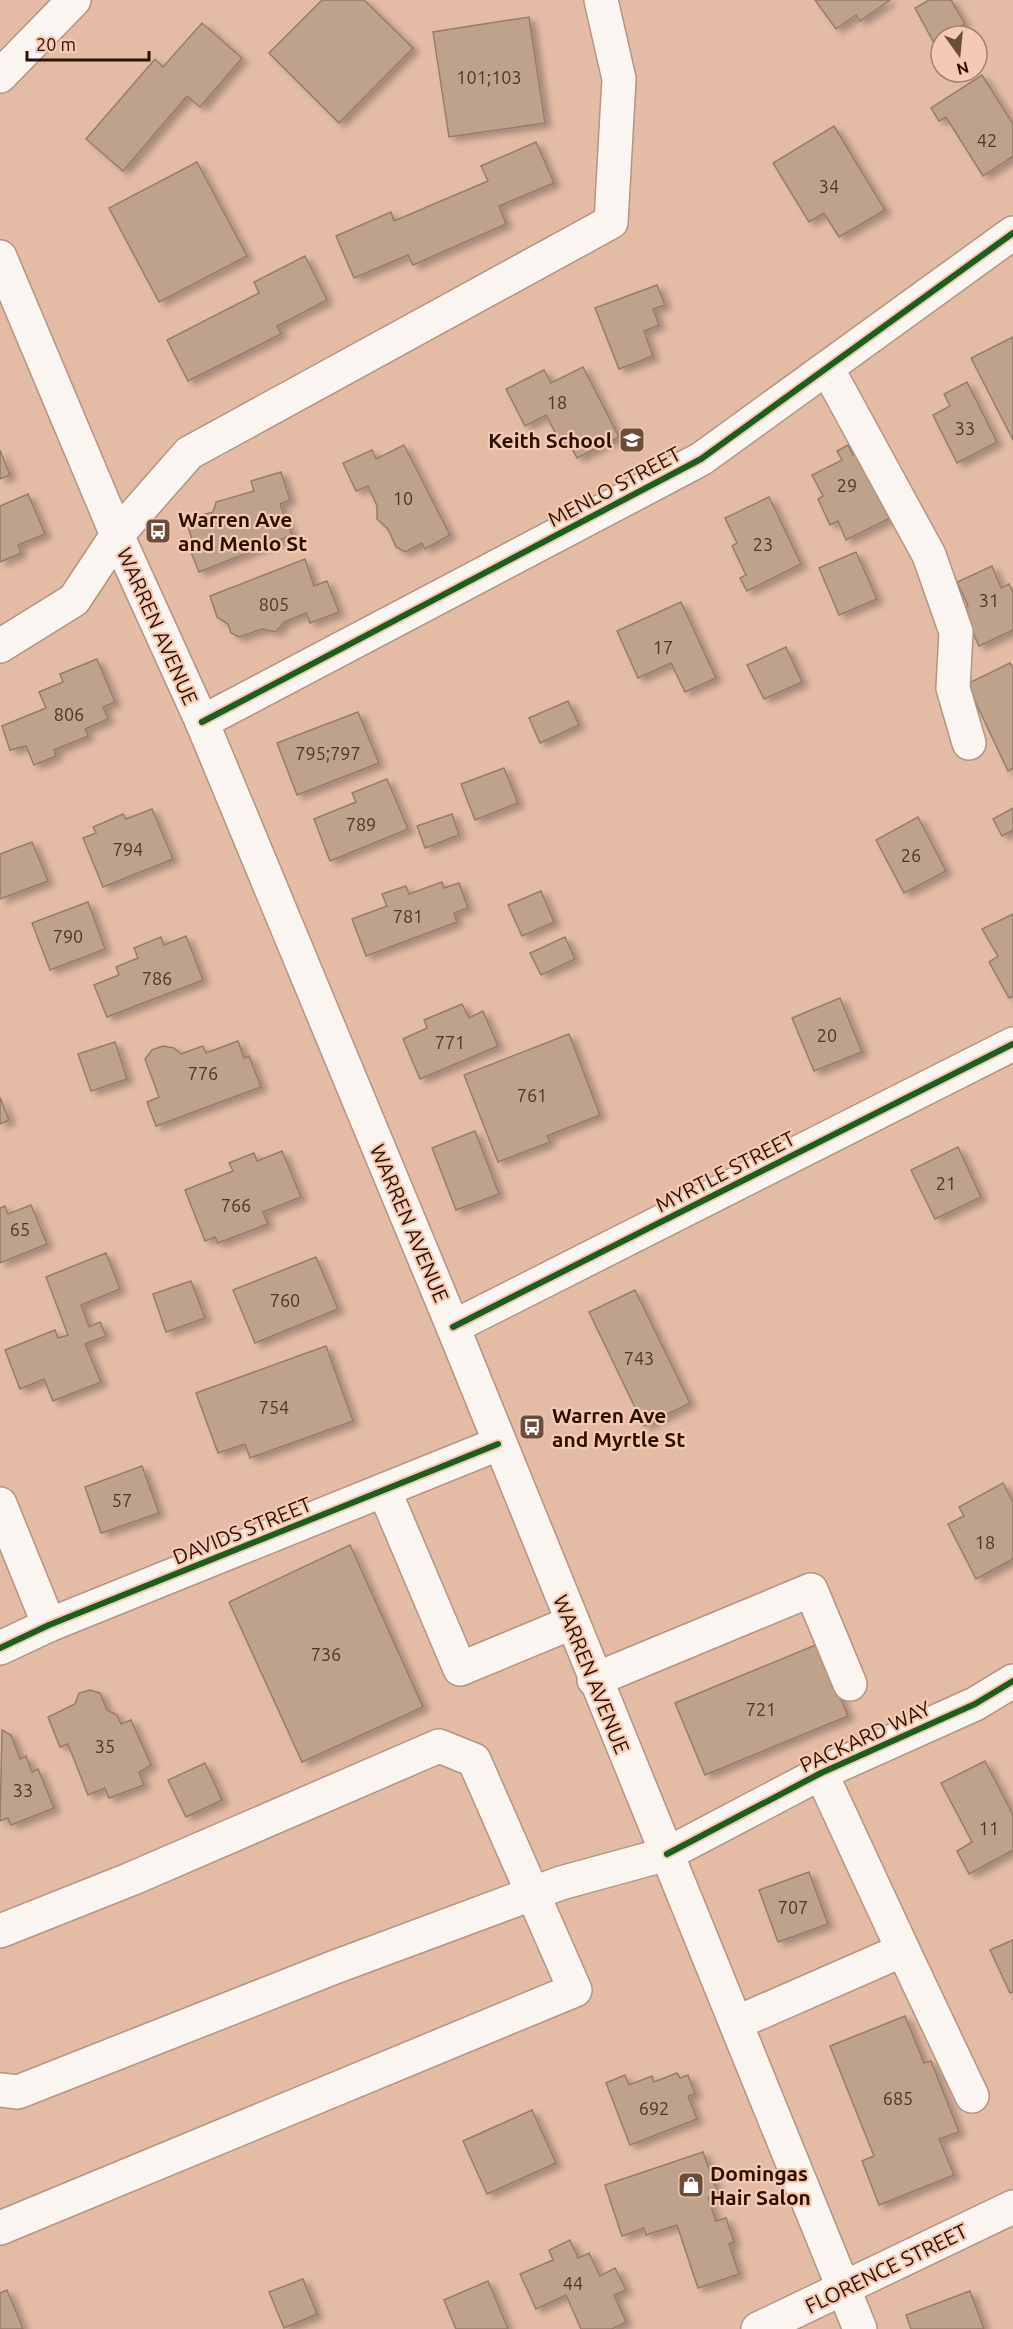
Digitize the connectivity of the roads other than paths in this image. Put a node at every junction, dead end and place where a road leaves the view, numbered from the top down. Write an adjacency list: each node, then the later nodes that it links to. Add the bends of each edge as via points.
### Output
1 (74, 0): 3 (street)
2 (602, 0): 7 (street, via 619,79 611,222 189,453)
3 (0, 76)
4 (1013, 233): 6 (street, MENLO STREET)
5 (0, 257): 7 (street, WARREN AVENUE)
6 (827, 368): 9 (street, MENLO STREET, via 701,459); 10 (street, via 929,555 956,632 953,688)
7 (117, 536): 8 (street, via 74,600); 9 (street, WARREN AVENUE)
8 (0, 646)
9 (202, 722): 12 (street, WARREN AVENUE)
10 (969, 743)
11 (1013, 1044): 12 (street, MYRTLE STREET)
12 (453, 1327): 13 (street, WARREN AVENUE)
13 (498, 1444): 14 (street, DAVIDS STREET); 16 (street, WARREN AVENUE)
14 (384, 1490): 16 (street, via 460,1669); 17 (street, DAVIDS STREET)
15 (0, 1504): 17 (street)
16 (571, 1623): 19 (street, WARREN AVENUE)
17 (49, 1625): 18 (street, DAVIDS STREET)
18 (0, 1648)
19 (594, 1680): 21 (street, via 811,1590); 23 (street, WARREN AVENUE)
20 (1013, 1681): 22 (street, PACKARD WAY, via 975,1704)
21 (850, 1683)
22 (821, 1773): 23 (street, PACKARD WAY); 26 (street)
23 (667, 1854): 24 (street, PACKARD WAY, via 561,1883); 27 (street, WARREN AVENUE)
24 (533, 1895): 25 (street, via 474,1760 439,1746); 28 (street, PACKARD WAY, via 335,1967 18,2092); 31 (street, via 575,1990)
25 (0, 1931)
26 (903, 1950): 27 (street); 29 (street)
27 (736, 2024): 32 (street, WARREN AVENUE)
28 (0, 2090)
29 (972, 2096)
30 (1013, 2207): 32 (street, FLORENCE STREET)
31 (0, 2228)
32 (844, 2290): 33 (street, FLORENCE STREET); 34 (street, WARREN AVENUE)
33 (758, 2329)
34 (860, 2329)

